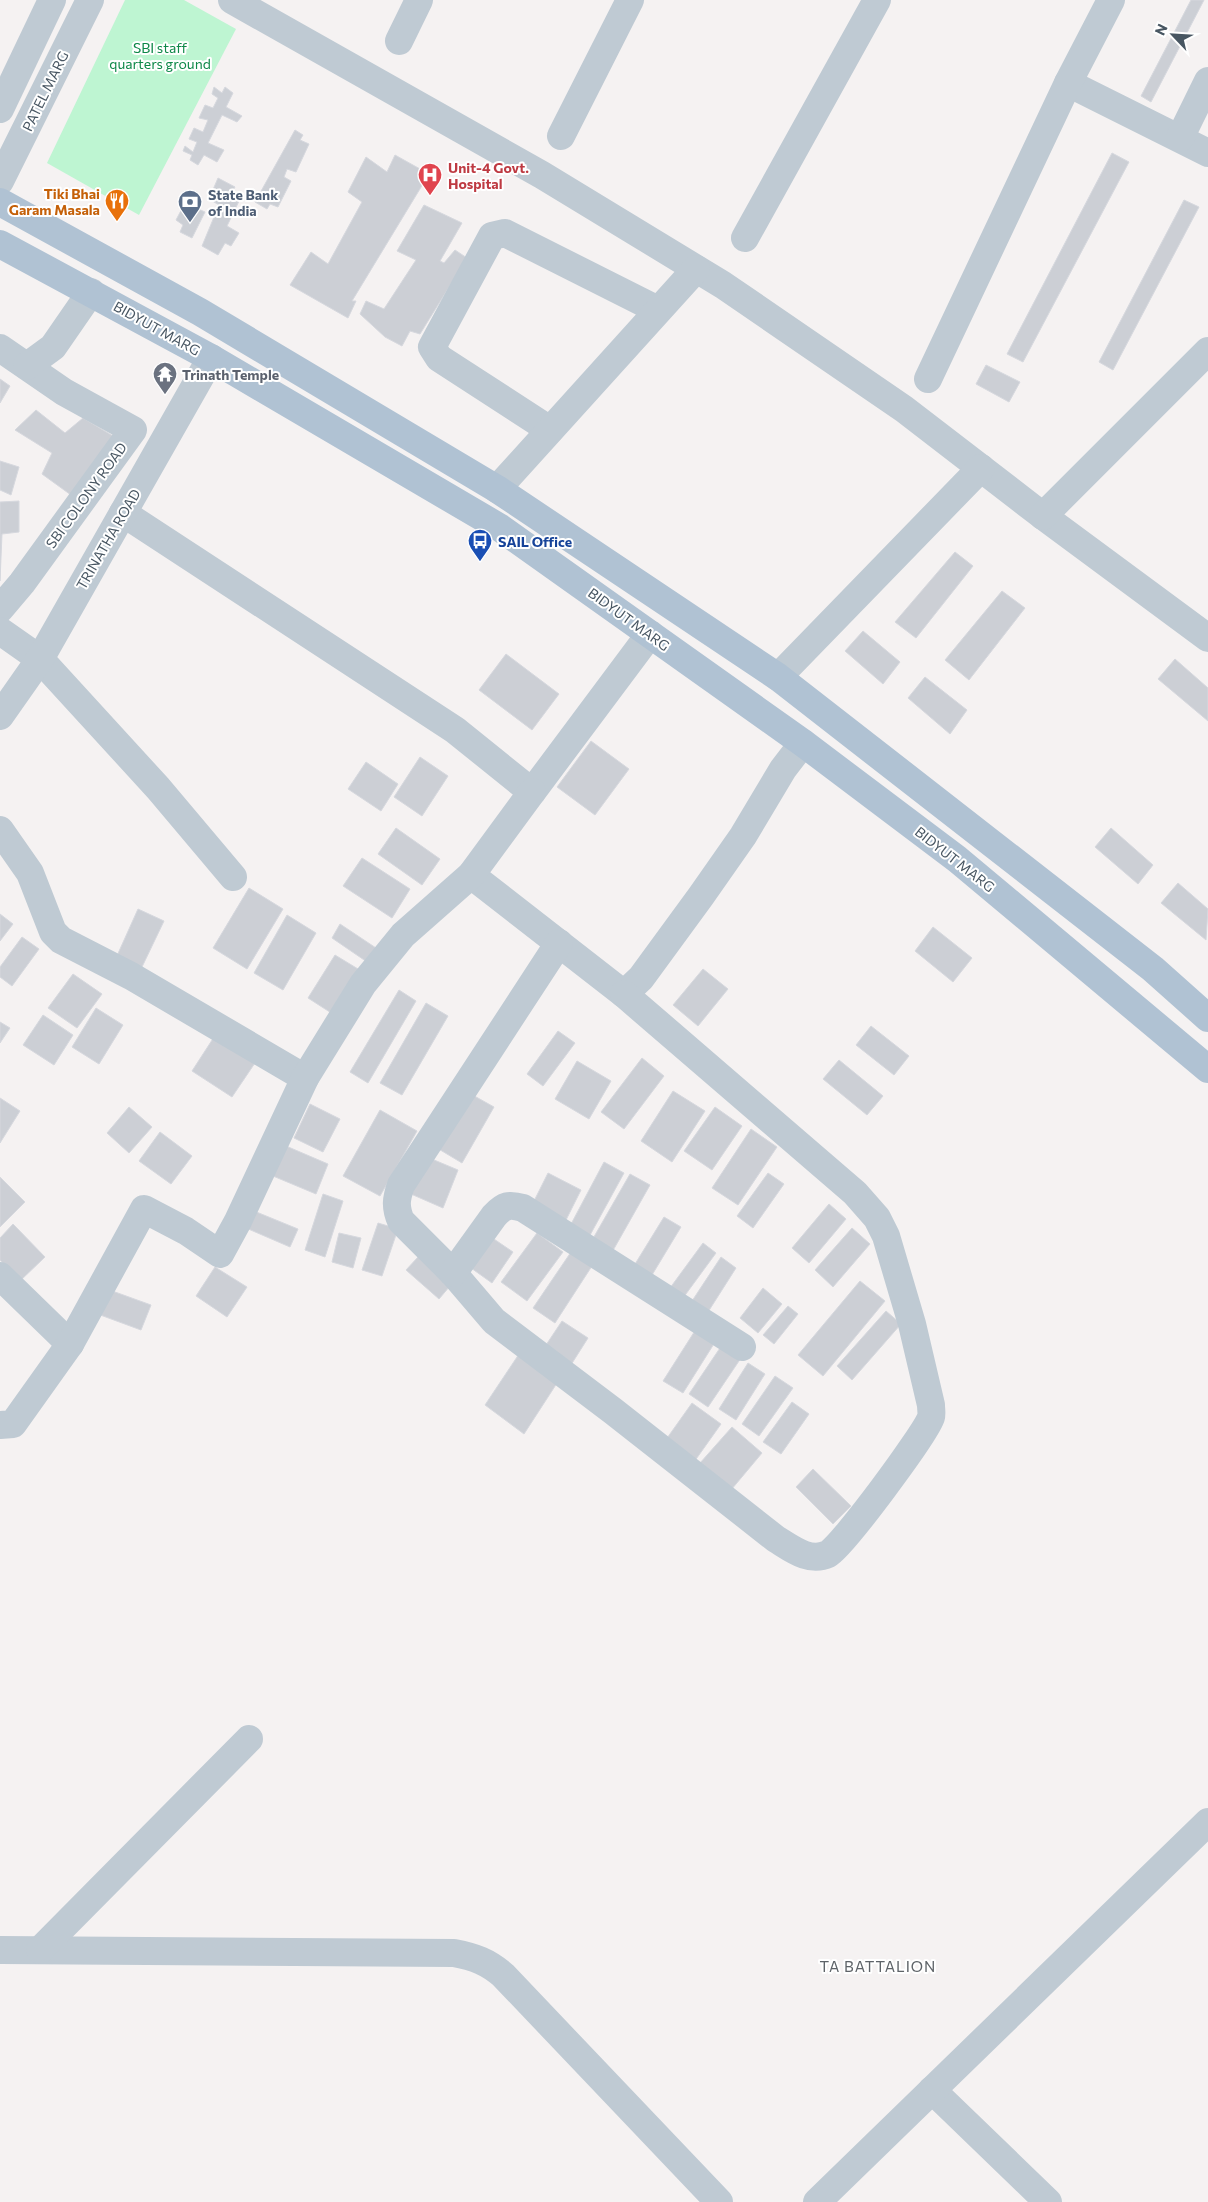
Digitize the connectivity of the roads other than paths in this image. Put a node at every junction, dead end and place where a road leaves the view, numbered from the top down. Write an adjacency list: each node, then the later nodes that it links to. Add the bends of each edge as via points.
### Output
1 (52, 0): 11 (street)
2 (90, 0): 15 (street, PATEL MARG)
3 (232, 0): 19 (street, via 542,175)
4 (419, 0): 8 (street)
5 (630, 0): 12 (street)
6 (878, 0): 17 (street)
7 (1102, 3): 10 (street)
8 (399, 41)
9 (1208, 80): 13 (street)
10 (1068, 83): 13 (street); 26 (street)
11 (0, 108)
12 (561, 136)
13 (1180, 138): 14 (street)
14 (1208, 152)
15 (0, 181)
16 (0, 202): 29 (main road, via 200,312)
17 (745, 238)
18 (0, 244): 20 (main road, BIDYUT MARG)
19 (696, 269): 21 (street); 28 (street, via 904,409)
20 (91, 292): 24 (main road, BIDYUT MARG); 25 (street, via 53,347)
21 (658, 310): 27 (street); 27 (street, via 505,233 492,236 432,347 439,358)
22 (0, 348): 25 (street, SBI COLONY ROAD)
23 (1208, 351): 31 (street)
24 (210, 358): 30 (street, TRINATHA ROAD); 34 (main road, BIDYUT MARG, via 500,526)
25 (27, 366): 32 (street, SBI COLONY ROAD, via 64,392 133,430)
26 (928, 379)
27 (550, 430): 29 (street)
28 (981, 468): 31 (street); 37 (street)
29 (497, 489): 37 (main road)
30 (123, 513): 36 (street, TRINATHA ROAD); 40 (street, via 455,730)
31 (1043, 516): 35 (street)
32 (0, 609)
33 (0, 631): 36 (street)
34 (650, 634): 39 (main road, BIDYUT MARG); 40 (street)
35 (1208, 638)
36 (40, 659): 38 (street, TRINATHA ROAD); 43 (street, via 158,788)
37 (778, 677): 45 (main road)
38 (0, 716)
39 (803, 743): 46 (street, via 701,896 641,978); 47 (main road, BIDYUT MARG, via 957,859)
40 (532, 792): 42 (street)
41 (0, 830): 50 (street, via 30,873 52,932 61,940 131,976)
42 (471, 875): 44 (street); 50 (street, via 384,956)
43 (233, 877)
44 (559, 944): 46 (street); 51 (street, via 401,1184 396,1199 401,1221)
45 (1153, 969): 47 (main road); 48 (main road)
46 (624, 994): 51 (street, via 856,1193 877,1218 886,1236 909,1315 931,1406 931,1417 925,1430 882,1491 829,1554 814,1558 776,1539 494,1321)
47 (1127, 1000): 49 (main road, BIDYUT MARG)
48 (1208, 1018)
49 (1208, 1069)
50 (305, 1078): 53 (street, via 220,1254 144,1209)
51 (453, 1273): 54 (street, via 502,1207 523,1208)
52 (0, 1276): 53 (street)
53 (70, 1344): 55 (street, via 13,1424)
54 (742, 1347)
55 (0, 1425)
56 (249, 1739): 59 (street)
57 (1208, 1822): 60 (street)
58 (0, 1950): 59 (street)
59 (40, 1950): 61 (street, via 454,1954 477,1957 504,1975)
60 (932, 2090): 62 (street); 63 (street)
61 (719, 2202)
62 (817, 2202)
63 (1048, 2202)

